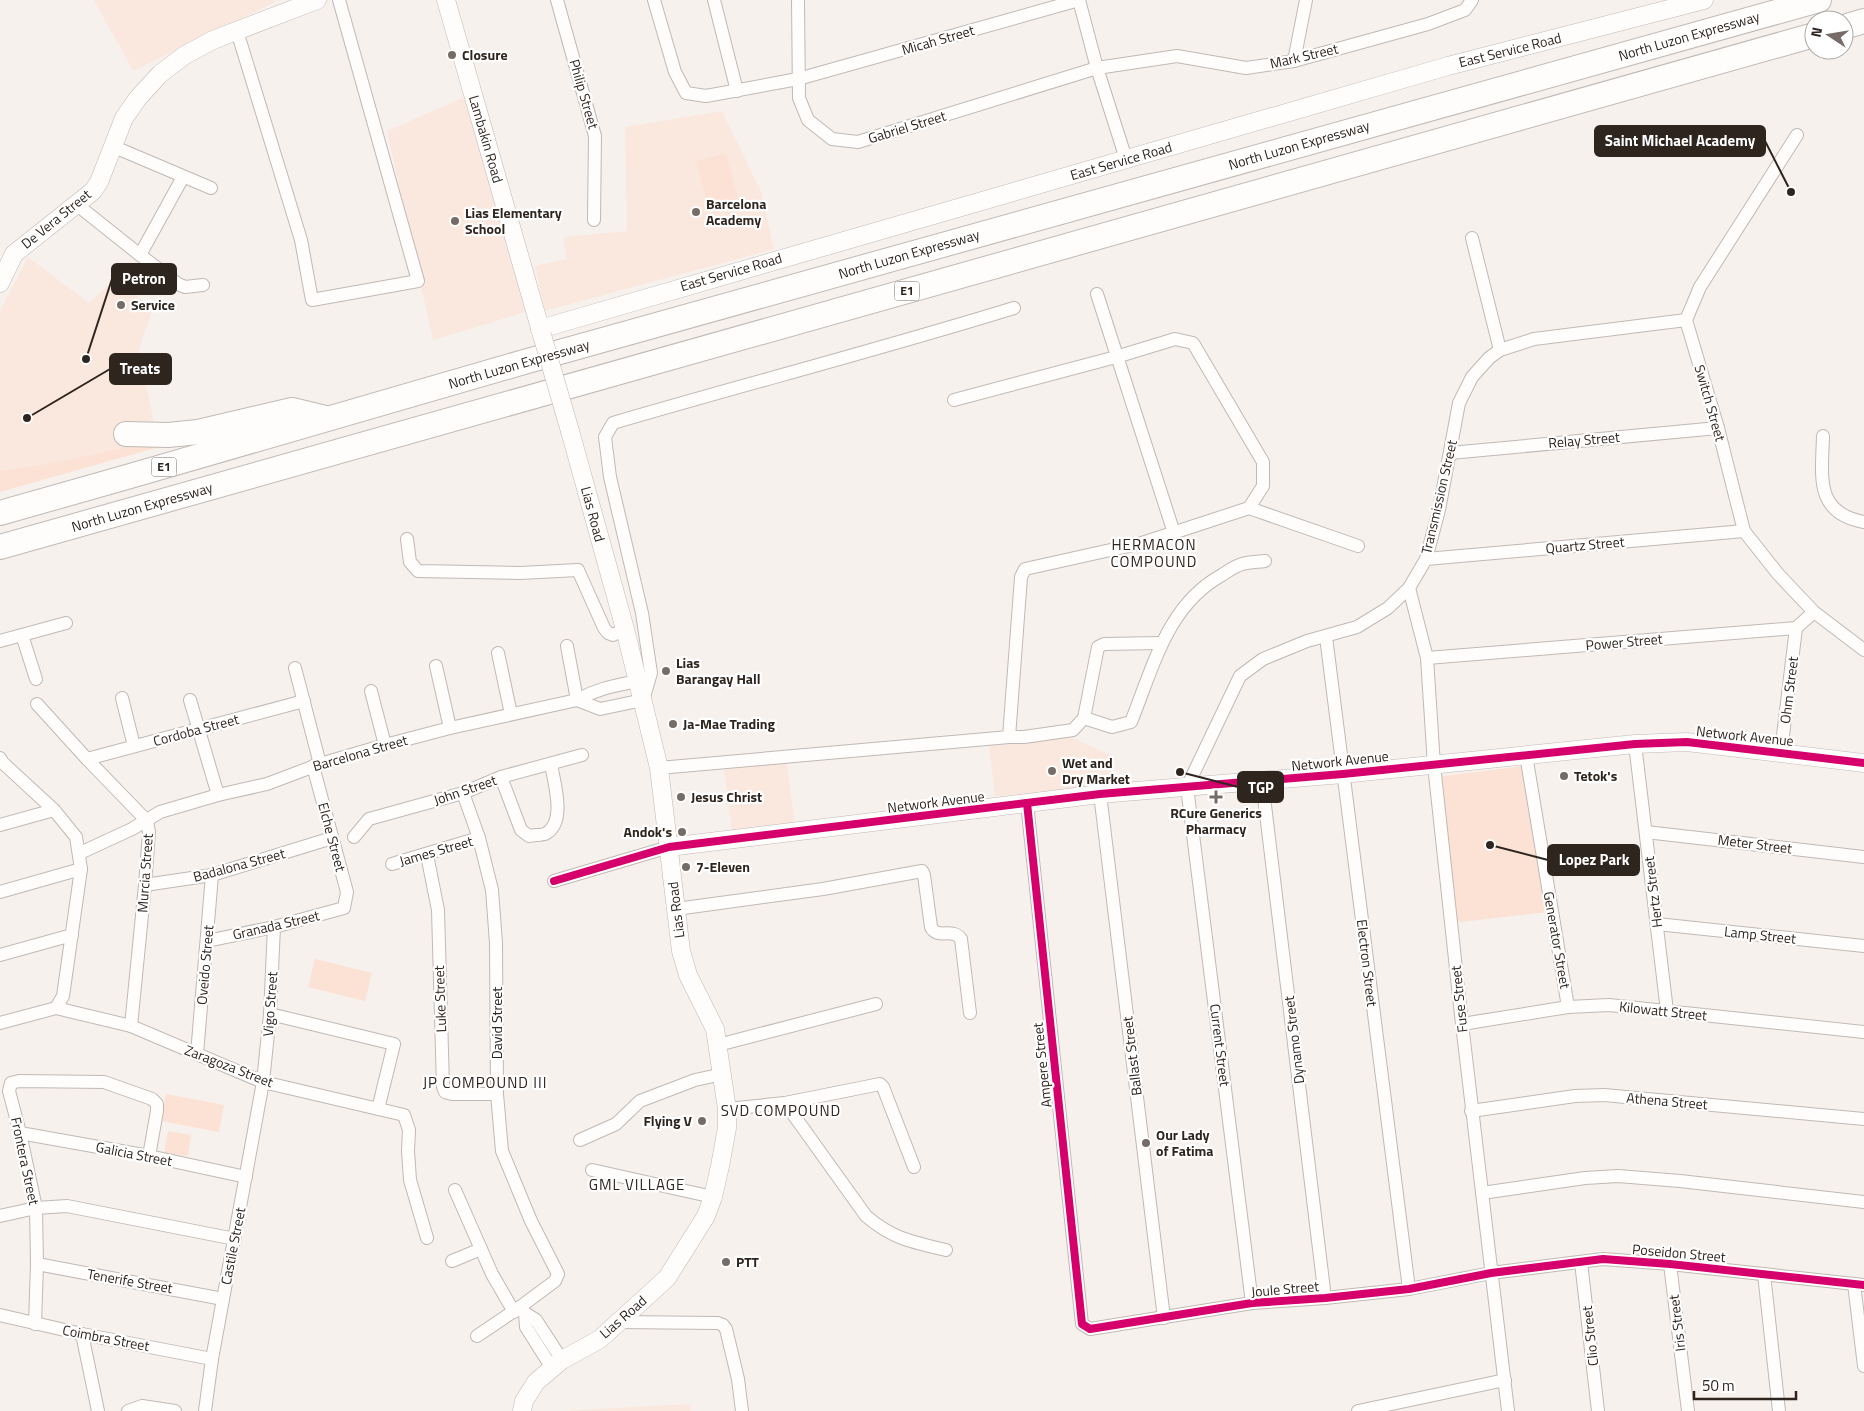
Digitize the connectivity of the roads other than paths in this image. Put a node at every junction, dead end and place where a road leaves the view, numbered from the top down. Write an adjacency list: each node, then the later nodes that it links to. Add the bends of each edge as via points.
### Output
1 (317, 0): 13 (main road, De Vera Street)
2 (339, 0): 13 (street, via 418,281 312,300 301,240)
3 (446, 0): 33 (main road, Lambakin Road)
4 (557, 0): 25 (street, Philip Street, via 596,136)
5 (654, 0): 18 (street, Micah Street, via 675,72 686,93 706,96)
6 (714, 0): 18 (street)
7 (798, 0): 17 (street, Gabriel Street)
8 (1079, 0): 16 (street); 17 (street, Micah Street)
9 (1306, 0): 15 (street)
10 (1472, 0): 15 (street, Mark Street, via 1465,10 1428,24)
11 (1704, 0): 21 (main road, East Service Road, via 1448,66)
12 (1820, 0): 37 (highway, North Luzon Expressway / E1)
13 (237, 30): 20 (main road, De Vera Street, via 185,55 160,74 124,118)
14 (1804, 38): 49 (highway, North Luzon Expressway / E1)
15 (1294, 61): 16 (street, Mark Street, via 1246,68 1177,56)
16 (1097, 68): 17 (street, Gabriel Street, via 858,142 832,139 808,120 799,98); 21 (street)
17 (798, 79): 18 (street, Micah Street)
18 (737, 91)
19 (1797, 135): 32 (street, via 1700,287)
20 (112, 146): 22 (street); 24 (main road, De Vera Street, via 99,182)
21 (1126, 159): 33 (main road, East Service Road, via 734,271)
22 (184, 177): 23 (street); 27 (street)
23 (211, 188)
24 (76, 204): 27 (street); 28 (main road, De Vera Street, via 14,254)
25 (594, 220)
26 (1472, 238): 34 (street)
27 (140, 255): 29 (street, via 178,284 185,287)
28 (0, 283)
29 (203, 285)
30 (1097, 294): 35 (street)
31 (1014, 308): 73 (street, via 613,423 605,437 610,477 642,613 651,673)
32 (1686, 320): 34 (street, Transmission Street, via 1534,339); 38 (street, Switch Street)
33 (541, 332): 56 (main road, Lias Road, bridge)
34 (1500, 350): 41 (street, Transmission Street, via 1472,377 1459,403)
35 (1116, 357): 36 (street); 42 (street, via 1175,339 1193,343 1263,462 1263,486); 46 (street)
36 (954, 400)
37 (327, 418): 39 (highway, via 292,410 198,432); 43 (highway, North Luzon Expressway / E1)
38 (1718, 428): 41 (street, Relay Street); 45 (street, Switch Street)
39 (126, 434)
40 (1824, 436): 44 (street, via 1822,473 1826,497 1836,512)
41 (1450, 452): 50 (street, Transmission Street)
42 (1249, 508): 46 (street); 48 (street)
43 (0, 513)
44 (1864, 522)
45 (1744, 531): 50 (street, Quartz Street); 53 (street, Switch Street)
46 (1174, 533): 80 (street, via 1025,570 1021,577)
47 (407, 540): 56 (street, via 410,562 418,571 520,573 578,570 604,628 613,635)
48 (1358, 546)
49 (0, 547)
50 (1426, 558): 52 (street, Transmission Street)
51 (1265, 561): 60 (street, via 1241,564 1196,592 1175,616)
52 (1409, 588): 58 (street, Transmission Street, via 1388,608 1357,627); 64 (street, Fuse Street)
53 (1814, 612): 55 (street); 62 (street, Switch Street)
54 (66, 622): 57 (street)
55 (1796, 628): 64 (street, Power Street); 84 (street, Ohm Street)
56 (625, 629): 68 (main road, Lias Road)
57 (22, 635): 59 (street); 67 (street)
58 (1326, 636): 94 (street, Electron Street); 97 (street, Transmission Street, via 1263,659 1240,676)
59 (0, 641)
60 (1162, 643): 77 (street, via 1131,722 1112,728); 77 (street, via 1104,644 1098,647)
61 (567, 646): 72 (street)
62 (1864, 650)
63 (498, 653): 76 (street)
64 (1427, 658): 91 (street, Fuse Street)
65 (436, 666): 78 (street)
66 (295, 668): 74 (street, Elche Street)
67 (36, 679)
68 (638, 681): 72 (street, Barcelona Street, via 600,689); 73 (main road, Lias Road)
69 (370, 691): 82 (street)
70 (122, 698): 83 (street)
71 (190, 700): 79 (street)
72 (577, 700): 73 (street, via 600,709); 76 (street, Barcelona Street)
73 (643, 700): 93 (main road, Lias Road)
74 (304, 702): 79 (street, Cordoba Street); 92 (street, Elche Street)
75 (38, 704): 87 (street, Murcia Street)
76 (511, 714): 78 (street, Barcelona Street)
77 (1084, 718): 80 (street, via 1073,730)
78 (450, 728): 82 (street, Barcelona Street)
79 (199, 730): 83 (street, Cordoba Street); 100 (street)
80 (1009, 737): 93 (street)
81 (1635, 744): 84 (main road, Network Avenue, via 1687,742); 85 (main road, Network Avenue); 105 (street, Hertz Street)
82 (385, 745): 92 (street, Barcelona Street)
83 (134, 746): 87 (street, Cordoba Street)
84 (1781, 752): 89 (main road, Network Avenue)
85 (1526, 755): 91 (main road, Network Avenue); 128 (street, Generator Street)
86 (582, 756): 90 (street, John Street)
87 (87, 759): 103 (street, Murcia Street)
88 (1, 762): 102 (street)
89 (1864, 763)
90 (551, 764): 95 (street, John Street); 95 (street, via 558,807 556,822 545,834 529,836 521,830)
91 (1434, 764): 94 (main road, Network Avenue); 134 (street, Fuse Street)
92 (317, 765): 100 (street, Barcelona Street, via 267,784); 107 (street, Elche Street)
93 (660, 768): 109 (main road, Lias Road)
94 (1343, 774): 96 (main road, Network Avenue); 170 (street, Electron Street)
95 (500, 777): 98 (street, John Street)
96 (1262, 782): 97 (main road, Network Avenue); 172 (street, Dynamo Street)
97 (1186, 787): 99 (main road, Network Avenue); 173 (street, Current Street)
98 (463, 793): 106 (street, John Street, via 369,819); 108 (street, David Street)
99 (1100, 794): 101 (main road, Network Avenue); 176 (street, Ballast Street)
100 (218, 795): 103 (street, Barcelona Street, via 160,812)
101 (1027, 803): 109 (main road, Network Avenue); 179 (street, Ampere Street)
102 (54, 810): 104 (street); 110 (street, via 76,837)
103 (147, 821): 110 (street, Barcelona Street); 117 (street, Murcia Street)
104 (0, 825)
105 (1646, 832): 112 (street, Meter Street); 121 (street, Hertz Street)
106 (354, 836)
107 (332, 838): 115 (street, Badalona Street); 119 (street, Elche Street, via 347,892)
108 (479, 838): 111 (street, James Street); 141 (street, David Street, via 492,890 496,944)
109 (669, 847): 116 (street); 120 (main road, Lias Road)
110 (80, 853): 114 (street)
111 (426, 855): 113 (street, James Street); 141 (street, Luke Street, via 438,910 443,1087 445,1092 452,1094)
112 (1864, 857)
113 (392, 864)
114 (81, 869): 118 (street); 123 (street)
115 (212, 875): 117 (street, Badalona Street); 124 (street, Oveido Street)
116 (554, 881)
117 (145, 885): 135 (street, Murcia Street)
118 (0, 892)
119 (344, 908): 122 (street, Granada Street)
120 (676, 909): 131 (street, via 922,872 930,927 937,933 958,934 961,940); 137 (main road, Lias Road, via 681,951 688,975 714,1028)
121 (1657, 924): 125 (street, Lamp Street); 130 (street, Hertz Street)
122 (274, 927): 124 (street, Granada Street); 132 (street, Vigo Street)
123 (72, 935): 126 (street); 129 (street, via 63,996)
124 (207, 941): 138 (street, Oveido Street)
125 (1864, 946)
126 (0, 955)
127 (876, 1004): 137 (street)
128 (1568, 1007): 130 (street, Kilowatt Street, via 1609,1005); 134 (street, Kilowatt Street)
129 (56, 1008): 133 (street); 135 (street, Zaragoza Street)
130 (1667, 1011): 136 (street, Kilowatt Street)
131 (970, 1013)
132 (270, 1014): 140 (street, Vigo Street); 143 (street, via 394,1044)
133 (0, 1022)
134 (1462, 1024): 145 (street, Fuse Street)
135 (131, 1026): 138 (street, Zaragoza Street)
136 (1864, 1032)
137 (718, 1045): 139 (main road, Lias Road)
138 (197, 1054): 140 (street, Zaragoza Street)
139 (723, 1074): 144 (main road, Lias Road); 148 (street, via 694,1080 640,1101 616,1124)
140 (263, 1082): 143 (street, Zaragoza Street); 152 (street, Castile Street)
141 (497, 1094): 174 (street, David Street, via 502,1151 531,1221 558,1274 556,1281)
142 (785, 1103): 144 (street); 150 (street, via 880,1084); 162 (street, via 866,1216 902,1239)
143 (378, 1109): 159 (street, Zaragoza Street, via 404,1115 409,1130 410,1180)
144 (728, 1109): 155 (main road, Lias Road)
145 (1471, 1111): 146 (street, Athena Street, via 1604,1095); 154 (street, Fuse Street)
146 (1864, 1119)
147 (20, 1133): 149 (street, Galicia Street); 149 (street, Frontera Street, via 9,1090 11,1083 104,1082 152,1099 156,1104); 157 (street, Frontera Street)
148 (580, 1140)
149 (149, 1156): 152 (street, Galicia Street)
150 (914, 1167)
151 (592, 1170): 155 (street)
152 (246, 1177): 160 (street, Castile Street)
153 (455, 1190): 161 (street)
154 (1482, 1193): 156 (street, via 1618,1176); 167 (street, Fuse Street)
155 (713, 1197): 177 (main road, Lias Road, via 706,1216 667,1278)
156 (1864, 1202)
157 (36, 1208): 158 (street); 160 (street, via 67,1206); 165 (street, Frontera Street)
158 (0, 1216)
159 (427, 1238)
160 (235, 1239): 171 (street, Castile Street)
161 (481, 1249): 163 (street); 174 (street, via 492,1274)
162 (946, 1250)
163 (452, 1261)
164 (1581, 1262): 166 (street, Poseidon Street, via 1603,1259); 167 (street, Poseidon Street); 194 (street, Clio Street)
165 (37, 1264): 171 (street, Tenerife Street); 178 (street, Frontera Street)
166 (1670, 1264): 168 (street, Poseidon Street); 195 (street, Iris Street)
167 (1491, 1273): 170 (street, Joule Street); 185 (street, Fuse Street)
168 (1764, 1274): 169 (street, Poseidon Street); 196 (street)
169 (1859, 1285): 184 (street)
170 (1409, 1289): 172 (street, Joule Street)
171 (223, 1298): 182 (street, Castile Street)
172 (1325, 1298): 173 (street, Joule Street)
173 (1252, 1303): 176 (street, Joule Street)
174 (520, 1311): 181 (street); 183 (street, via 526,1327)
175 (0, 1315): 178 (street, Coimbra Street)
176 (1164, 1318): 179 (street, Joule Street, via 1090,1329)
177 (618, 1322): 183 (main road, Lias Road, via 600,1339); 191 (street, via 723,1325 738,1379)
178 (36, 1324): 180 (street, Coimbra Street)
179 (1082, 1324)
180 (82, 1334): 182 (street, Coimbra Street); 186 (street)
181 (476, 1336)
182 (212, 1358): 189 (street, Castile Street)
183 (557, 1364): 190 (main road, Lias Road, via 536,1382 524,1401)
184 (1864, 1366)
185 (1504, 1380): 192 (street); 193 (street, Fuse Street)
186 (98, 1411)
187 (128, 1411): 188 (street, via 142,1406)
188 (175, 1411)
189 (205, 1411)
190 (522, 1411)
191 (742, 1411)
192 (1358, 1411)
193 (1508, 1411)
194 (1598, 1411)
195 (1688, 1411)
196 (1779, 1411)

